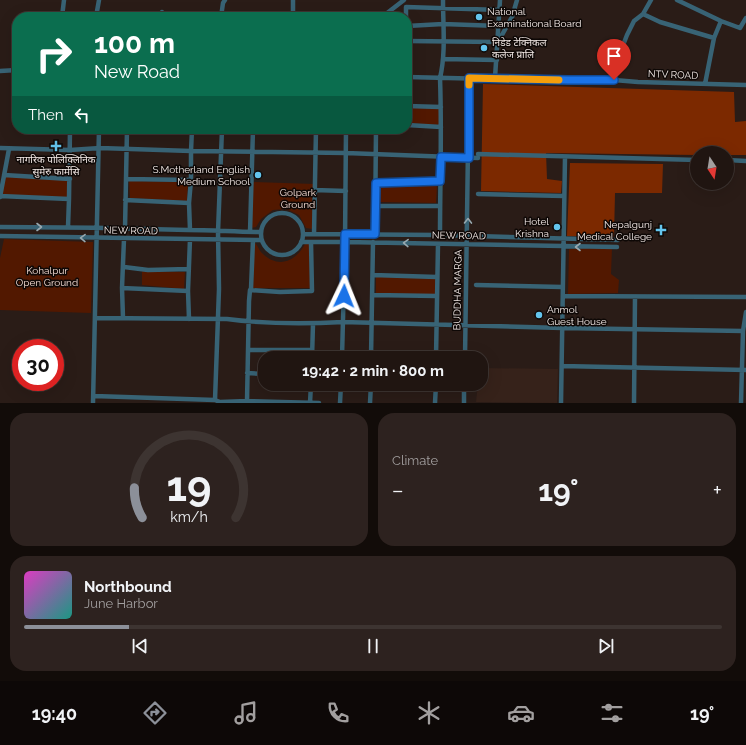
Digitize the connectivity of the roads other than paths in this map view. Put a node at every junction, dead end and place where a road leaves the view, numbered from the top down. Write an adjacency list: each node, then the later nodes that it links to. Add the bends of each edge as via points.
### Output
1 (64, 0): 14 (street)
2 (99, 0): 15 (street)
3 (225, 0): 16 (street)
4 (293, 0): 17 (street)
5 (405, 0): 11 (street); 18 (street)
6 (443, 0): 12 (street)
7 (500, 0): 13 (street)
8 (517, 0): 29 (street, via 512,17)
9 (651, 0): 20 (street)
10 (677, 0): 22 (street)
11 (406, 7): 12 (street); 19 (street)
12 (443, 8): 13 (street); 23 (street)
13 (500, 10): 25 (street)
14 (63, 12)
15 (97, 12)
16 (222, 12)
17 (293, 12)
18 (389, 12)
19 (406, 12)
20 (643, 14): 26 (street, via 660,22); 38 (street, via 634,21 627,35)
21 (746, 18): 22 (street, via 740,28)
22 (721, 21): 26 (street)
23 (443, 24): 24 (street); 25 (street); 28 (street)
24 (412, 26)
25 (499, 26): 29 (street)
26 (714, 38): 39 (street)
27 (412, 41): 28 (street)
28 (444, 41): 29 (street); 30 (street)
29 (498, 42): 31 (street)
30 (443, 59): 31 (street); 35 (street)
31 (497, 60): 37 (street)
32 (12, 70): 33 (street)
33 (0, 71)
34 (412, 77): 35 (street, NTV ROAD)
35 (440, 78): 36 (street, NTV ROAD); 42 (street)
36 (469, 78): 37 (street, NTV ROAD); 67 (street, BUDDHA MARGA)
37 (495, 78): 38 (street, NTV ROAD)
38 (614, 80): 39 (street, NTV ROAD)
39 (705, 84): 40 (street, NTV ROAD)
40 (746, 85)
41 (412, 106): 42 (street)
42 (441, 106): 44 (street)
43 (412, 125): 44 (street)
44 (441, 126): 65 (street)
45 (70, 134): 58 (street)
46 (99, 134): 55 (street)
47 (127, 134): 56 (street)
48 (192, 134): 59 (street)
49 (222, 134): 60 (street)
50 (253, 134): 61 (street)
51 (316, 134): 63 (street)
52 (346, 134): 62 (street)
53 (376, 134): 64 (street)
54 (0, 148): 57 (street)
55 (100, 148): 56 (street); 58 (street); 89 (street)
56 (126, 148): 59 (street); 73 (street)
57 (9, 149): 58 (street); 71 (street)
58 (70, 150): 72 (street)
59 (191, 151): 60 (street); 74 (street)
60 (221, 151): 61 (street); 92 (street)
61 (252, 152): 63 (street); 93 (street)
62 (346, 153): 63 (street); 64 (street); 78 (street)
63 (316, 154): 77 (street)
64 (375, 154): 65 (street); 76 (street)
65 (441, 157): 67 (street); 75 (street)
66 (565, 157): 67 (street); 68 (street); 81 (street)
67 (469, 158): 101 (street, BUDDHA MARGA, one-way to 67)
68 (690, 160)
69 (734, 160): 70 (street)
70 (746, 160)
71 (4, 174): 72 (street); 80 (street)
72 (70, 178): 82 (street)
73 (126, 179): 74 (street); 83 (street)
74 (191, 180): 84 (street)
75 (440, 181): 76 (street); 86 (street)
76 (376, 183): 85 (street)
77 (314, 190): 78 (street); 96 (street)
78 (346, 191): 97 (street)
79 (478, 194): 81 (street)
80 (0, 196): 82 (street)
81 (564, 196): 106 (street)
82 (70, 198): 88 (street)
83 (125, 200): 84 (street); 90 (street)
84 (189, 203): 91 (street)
85 (375, 206): 86 (street); 98 (street)
86 (440, 206): 99 (street)
87 (0, 227): 88 (street, NEW ROAD, one-way to 88)
88 (68, 227): 89 (street, NEW ROAD)
89 (98, 228): 90 (street, NEW ROAD); 102 (street)
90 (125, 229): 91 (street, NEW ROAD)
91 (190, 230): 92 (street, NEW ROAD)
92 (218, 232): 93 (street, NEW ROAD); 103 (street)
93 (250, 232): 94 (street, NEW ROAD)
94 (261, 232): 95 (street, via 269,218 285,214 299,222); 108 (street)
95 (302, 234): 96 (street, NEW ROAD); 110 (street)
96 (314, 234): 97 (street, NEW ROAD)
97 (345, 234): 98 (street, NEW ROAD); 112 (street)
98 (375, 234): 99 (street, NEW ROAD)
99 (440, 235): 101 (street, NEW ROAD)
100 (0, 236): 102 (street, NEW ROAD, one-way to 100)
101 (467, 236): 106 (street, NEW ROAD); 115 (street, BUDDHA MARGA)
102 (97, 238): 104 (street, NEW ROAD); 133 (street)
103 (218, 238): 105 (street, NEW ROAD); 107 (street, NEW ROAD); 136 (street)
104 (124, 239): 105 (street, NEW ROAD); 118 (street)
105 (190, 239): 119 (street)
106 (563, 239): 109 (street, NEW ROAD); 116 (street)
107 (253, 240): 108 (street, NEW ROAD); 125 (street)
108 (262, 240): 110 (street, via 272,253 283,255 294,251)
109 (618, 240)
110 (301, 242): 111 (street, NEW ROAD)
111 (311, 242): 112 (street, NEW ROAD); 125 (street, via 312,291)
112 (345, 242): 113 (street, NEW ROAD); 138 (street)
113 (373, 242): 114 (street, NEW ROAD, one-way to 113); 120 (street)
114 (438, 244): 115 (street, NEW ROAD); 121 (street)
115 (467, 244): 116 (street, NEW ROAD); 142 (street, BUDDHA MARGA)
116 (563, 246): 117 (street, NEW ROAD, one-way to 116); 123 (street)
117 (617, 247)
118 (124, 267): 119 (street, via 148,270); 124 (street)
119 (189, 268): 126 (street)
120 (373, 275): 121 (street); 127 (street)
121 (437, 277): 128 (street)
122 (476, 285): 123 (street)
123 (562, 287): 129 (street)
124 (122, 288): 126 (street); 134 (street)
125 (250, 290): 137 (street)
126 (188, 292): 135 (street)
127 (372, 295): 128 (street); 140 (street)
128 (437, 296): 141 (street)
129 (562, 296): 130 (street); 143 (street)
130 (635, 297): 131 (street); 144 (street)
131 (746, 297)
132 (746, 312): 145 (street)
133 (95, 318): 134 (street); 162 (street)
134 (123, 318): 135 (street)
135 (189, 319): 136 (street)
136 (218, 319): 137 (street); 163 (street)
137 (248, 322): 139 (street); 146 (street)
138 (343, 322): 139 (street); 140 (street); 148 (street)
139 (313, 324): 147 (street)
140 (371, 324): 141 (street); 149 (street)
141 (437, 325): 142 (street); 150 (street)
142 (466, 326): 143 (street); 151 (street, BUDDHA MARGA)
143 (562, 328): 144 (street); 152 (street)
144 (635, 329): 145 (street); 153 (street)
145 (744, 331): 154 (street)
146 (248, 350): 147 (street); 155 (street)
147 (312, 350)
148 (342, 351)
149 (371, 351)
150 (436, 351)
151 (465, 351)
152 (562, 366): 153 (street); 172 (street)
153 (635, 368): 154 (street); 173 (street)
154 (744, 370): 174 (street)
155 (247, 373): 156 (street); 164 (street)
156 (258, 374)
157 (311, 391): 166 (street)
158 (341, 391): 168 (street)
159 (371, 391): 169 (street)
160 (436, 391): 170 (street)
161 (464, 391): 171 (street)
162 (94, 396): 163 (street); 165 (street)
163 (215, 400): 164 (street)
164 (247, 400): 166 (street)
165 (93, 403)
166 (310, 403): 167 (street)
167 (319, 403)
168 (340, 403)
169 (370, 403)
170 (435, 403)
171 (464, 403)
172 (561, 403)
173 (634, 403)
174 (741, 403)

